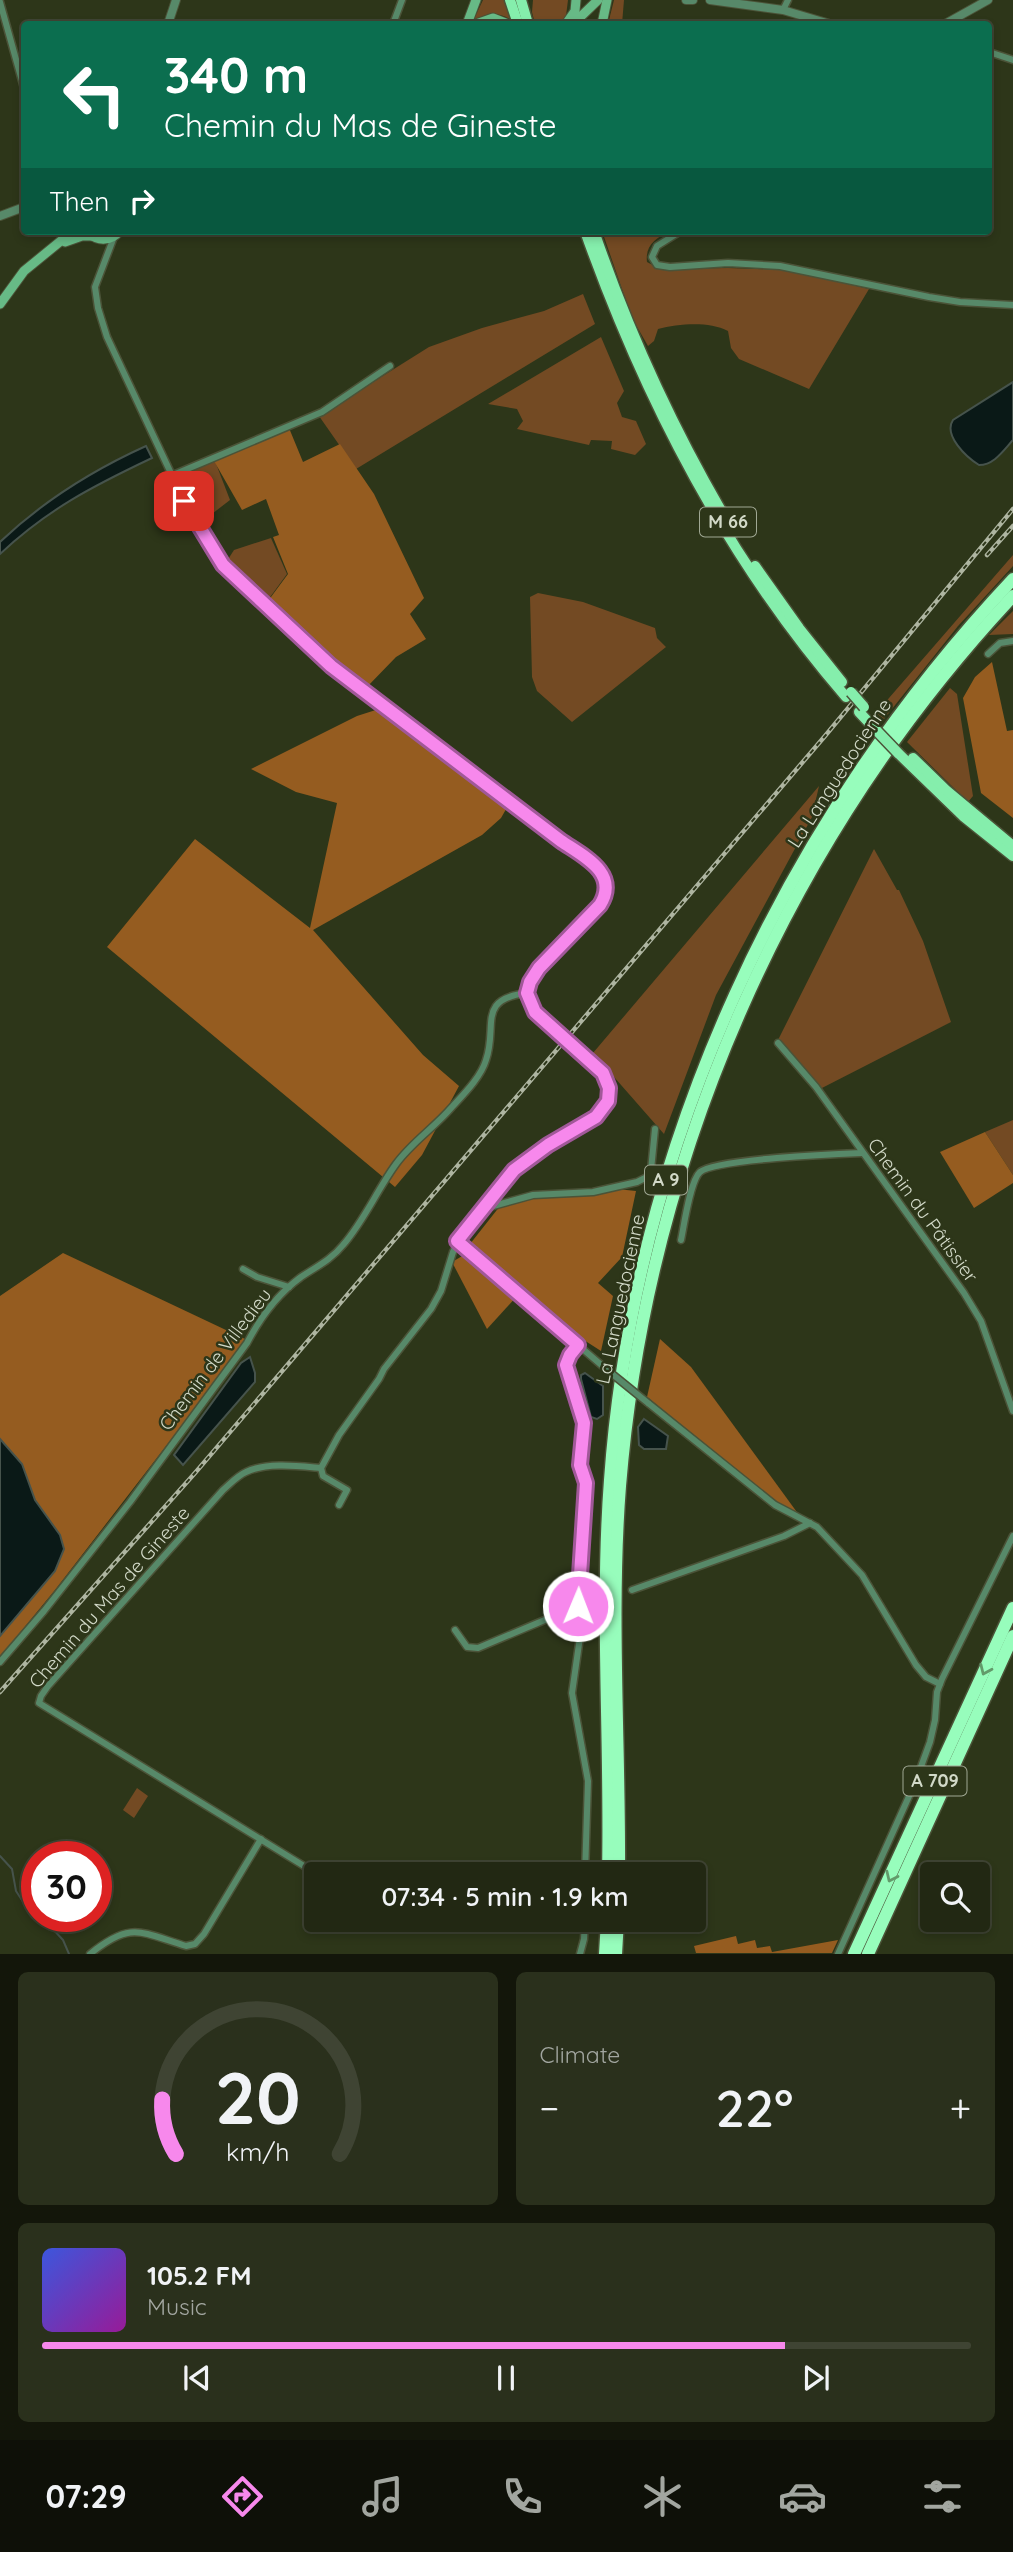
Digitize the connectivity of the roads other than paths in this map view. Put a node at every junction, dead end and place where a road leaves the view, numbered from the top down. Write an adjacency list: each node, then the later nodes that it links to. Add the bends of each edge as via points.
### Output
1 (176, 0): 18 (street)
2 (402, 0): 19 (street)
3 (476, 0): 20 (main road)
4 (510, 0): 21 (highway)
5 (521, 0): 17 (highway)
6 (527, 0): 17 (main road)
7 (576, 0): 22 (main road)
8 (598, 0): 23 (main road)
9 (607, 0): 24 (main road)
10 (686, 0): 11 (street)
11 (693, 0)
12 (710, 0): 16 (street)
13 (788, 0): 16 (street)
14 (988, 0): 26 (street)
15 (0, 2): 29 (street)
16 (783, 10): 25 (street)
17 (527, 19)
18 (169, 21)
19 (394, 21)
20 (468, 21)
21 (517, 21)
22 (568, 21)
23 (576, 21)
24 (603, 21)
25 (820, 21)
26 (950, 21)
27 (992, 53): 28 (street)
28 (1013, 60)
29 (21, 77)
30 (21, 208): 31 (street)
31 (0, 216)
32 (68, 235): 38 (main road)
33 (93, 235): 38 (main road); 39 (street, via 105,249)
34 (117, 235): 39 (street)
35 (586, 235): 48 (highway, M 66, via 648,385 712,510 765,595)
36 (595, 235): 48 (highway, M 66, via 655,383 718,505 771,590)
37 (675, 235): 41 (street, via 653,252 654,261 663,267 728,263 780,267 960,302)
38 (51, 249): 40 (main road, via 24,271)
39 (103, 265): 43 (street, via 95,295 104,328)
40 (0, 304)
41 (1013, 304)
42 (390, 366): 43 (street, via 322,412)
43 (173, 475): 52 (street, via 223,565 281,620 331,666 594,863 603,875 606,888 600,905 539,968)
44 (1013, 579): 80 (highway, La Languedocienne / A 9, via 902,711 811,848 733,999 673,1157 635,1305 612,1454 605,1580)
45 (1013, 596): 81 (highway, La Languedocienne / A 9, via 905,726 817,859 738,1016 682,1167 643,1319 622,1462 616,1591)
46 (1013, 641): 47 (street, via 1000,643)
47 (988, 654)
48 (848, 695): 49 (highway, M 66, bridge)
49 (900, 750): 50 (highway, M 66); 51 (highway, M 66, via 963,816)
50 (1013, 846)
51 (1013, 856)
52 (527, 993): 56 (street, bridge, via 545,1022 603,1073 608,1101 596,1117 522,1164); 62 (street, Chemin de Villedieu, via 502,999 493,1009 486,1059 465,1093 396,1164 344,1244)
53 (778, 1043): 55 (street, Chemin du Pâtissier, via 808,1076)
54 (655, 1129): 56 (street, via 647,1177 593,1192 533,1195)
55 (862, 1153): 57 (street, via 754,1160 703,1170 695,1180); 64 (street, Chemin du Pâtissier, via 978,1314)
56 (485, 1208): 58 (street)
57 (681, 1240)
58 (457, 1241): 59 (street); 60 (street)
59 (469, 1251): 60 (street); 63 (street)
60 (452, 1256): 65 (street, via 431,1309 383,1369)
61 (243, 1269): 62 (street)
62 (289, 1287): 75 (street, Chemin de Villedieu, via 262,1317 130,1502)
63 (578, 1345): 67 (street, bridge, via 775,1505); 70 (street, via 566,1365 584,1423 580,1465 586,1483)
64 (1013, 1411)
65 (321, 1468): 66 (street, via 323,1476 346,1490); 78 (street, Chemin du Mas de Gineste, via 262,1468 237,1478 48,1686 39,1703)
66 (339, 1505)
67 (810, 1523): 69 (street); 77 (street, via 851,1562 916,1665)
68 (1013, 1536): 77 (street)
69 (632, 1590)
70 (578, 1606): 72 (street, via 478,1648 467,1647); 79 (street, via 582,1623 572,1693 588,1781)
71 (1013, 1608): 91 (highway, A 709, one-way to 91)
72 (455, 1630)
73 (1013, 1636): 76 (highway, A 709)
74 (1013, 1642): 76 (highway)
75 (0, 1662)
76 (999, 1667): 92 (highway, A 709)
77 (940, 1684): 90 (street, via 930,1742 915,1783)
78 (261, 1839): 82 (street); 86 (street, via 195,1944 186,1946 132,1931 115,1936)
79 (585, 1862)
80 (608, 1862)
81 (619, 1862)
82 (304, 1866)
83 (584, 1932): 87 (street)
84 (606, 1932): 88 (highway)
85 (617, 1932): 89 (highway)
86 (90, 1954)
87 (580, 1954)
88 (605, 1954)
89 (616, 1954)
90 (838, 1954)
91 (854, 1954)
92 (867, 1954)

